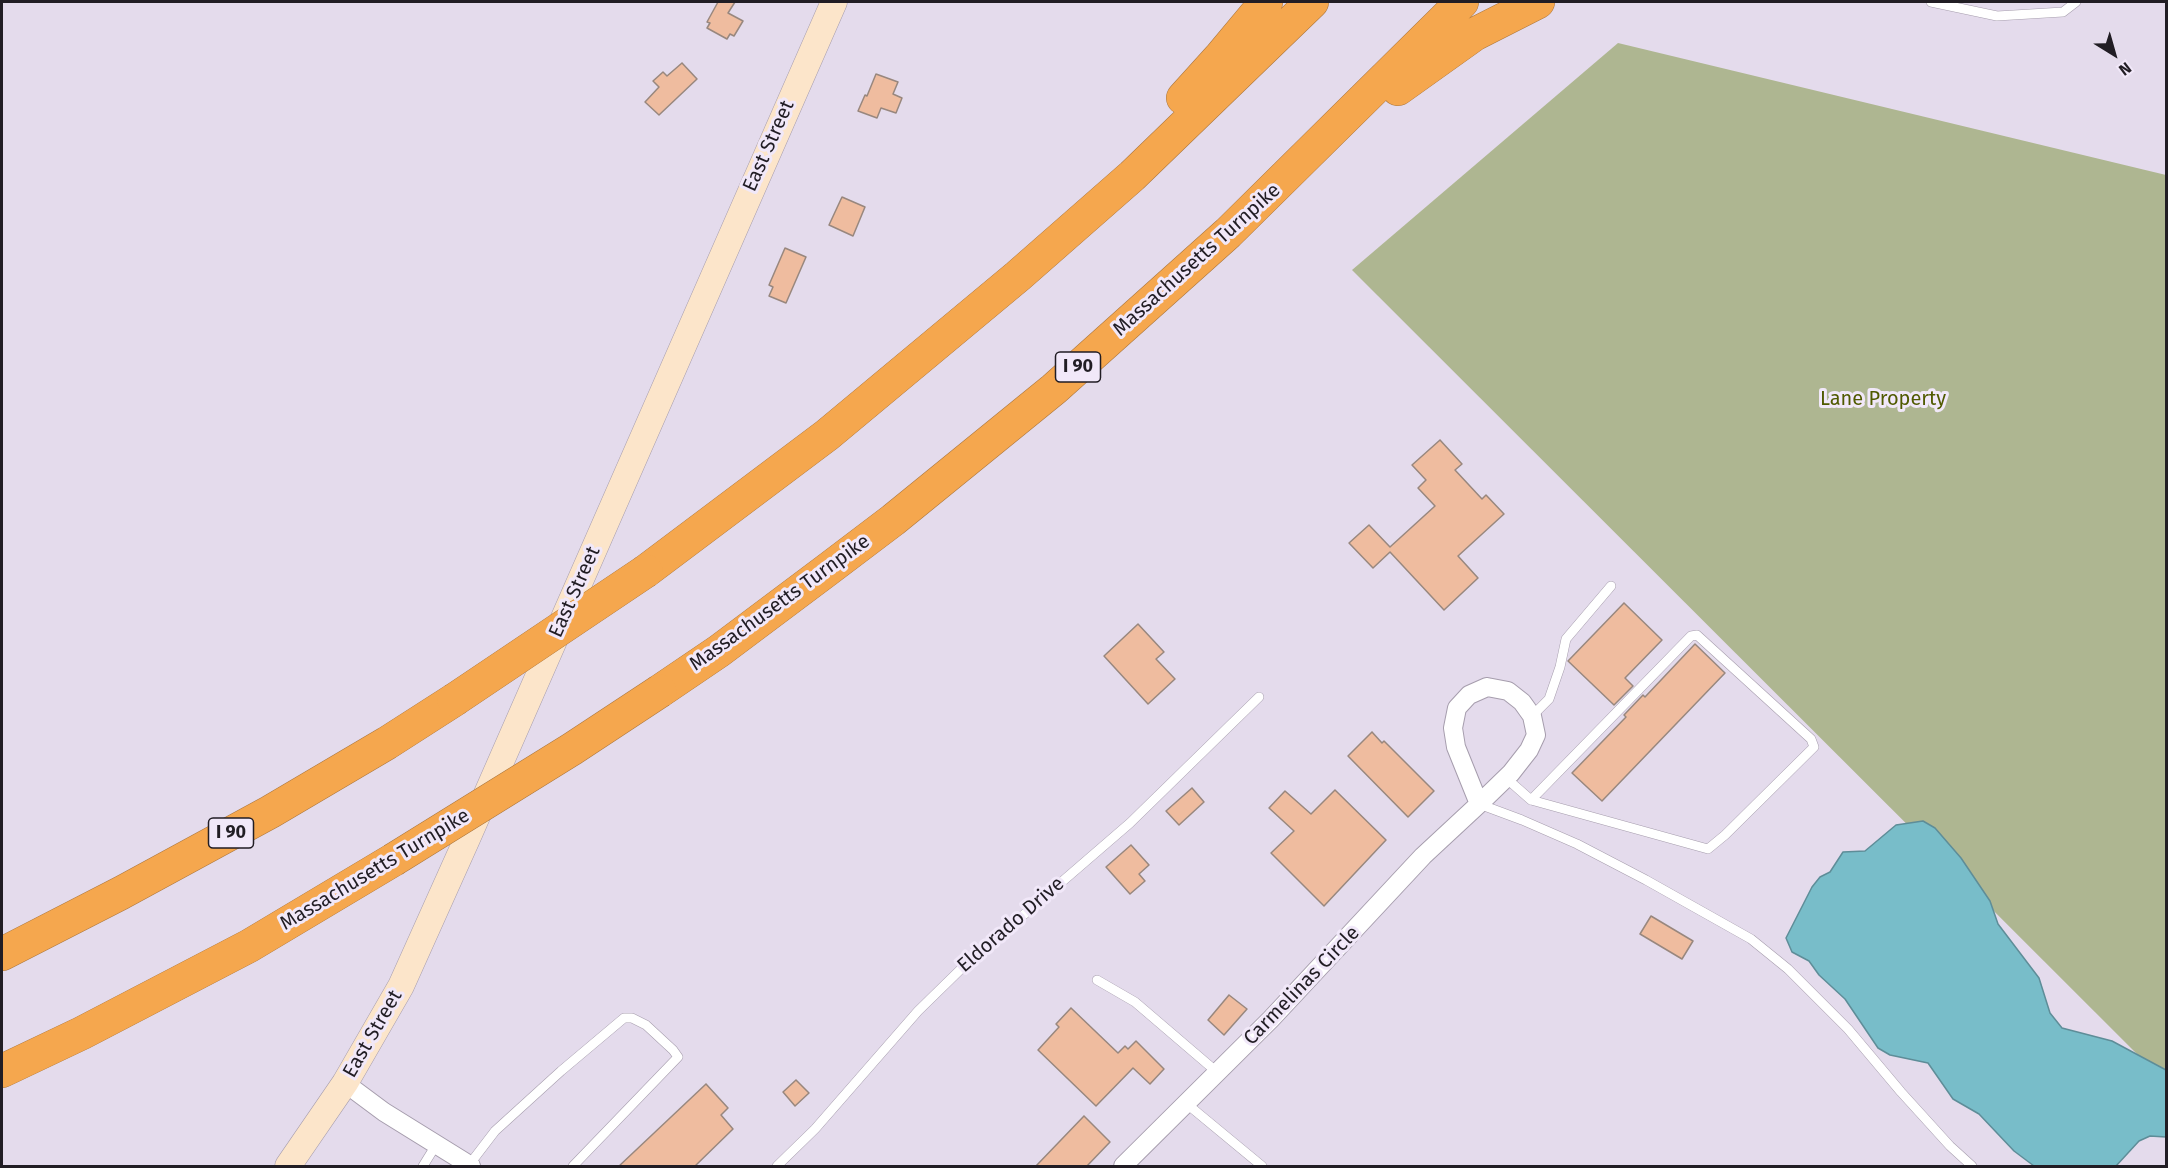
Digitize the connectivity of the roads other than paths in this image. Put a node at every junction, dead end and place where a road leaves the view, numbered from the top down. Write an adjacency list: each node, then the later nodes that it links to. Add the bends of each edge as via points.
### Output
1 (834, 2): 20 (main road, East Street, via 401,986)
2 (1266, 2): 9 (highway, via 1184,98)
3 (1312, 2): 9 (highway, I 90, via 1132,176)
4 (1462, 2): 8 (highway, Massachusetts Turnpike / I 90)
5 (1538, 2): 8 (highway, via 1475,34)
6 (1931, 2): 7 (lane, via 1997,16 2063,12)
7 (2076, 2)
8 (1294, 169): 18 (highway, Massachusetts Turnpike / I 90, bridge, via 1180,277 1045,396 902,512 719,651 572,749 249,946)
9 (984, 305): 16 (highway, I 90, bridge, via 826,435 646,571 454,700 270,812)
10 (1611, 586): 12 (lane, via 1566,639 1549,699)
11 (1258, 697): 27 (lane, Eldorado Drive, via 1130,823 962,968)
12 (1532, 716): 13 (street, Carmelinas Circle, via 1536,735); 15 (street, via 1508,691 1487,687 1469,695 1457,708 1453,728 1456,747)
13 (1506, 778): 14 (lane); 15 (street, Carmelinas Circle)
14 (1531, 800): 14 (lane, via 1696,635 1811,739 1814,747 1708,849)
15 (1479, 804): 19 (street, Carmelinas Circle, via 1424,856); 30 (lane, via 1577,844 1751,939 1788,969 1848,1029)
16 (2, 954)
17 (1097, 980): 19 (lane, via 1135,1002)
18 (2, 1071)
19 (1218, 1073): 21 (street, Carmelinas Circle)
20 (345, 1083): 22 (street); 24 (main road, East Street)
21 (1187, 1104): 28 (street, Carmelinas Circle); 29 (lane)
22 (436, 1145): 23 (street); 25 (lane)
23 (470, 1166): 26 (lane, via 495,1131 624,1017 632,1018 646,1025 678,1057)
24 (288, 1167)
25 (423, 1167)
26 (573, 1167)
27 (777, 1167)
28 (1124, 1167)
29 (1262, 1167)
30 (1972, 1167)

